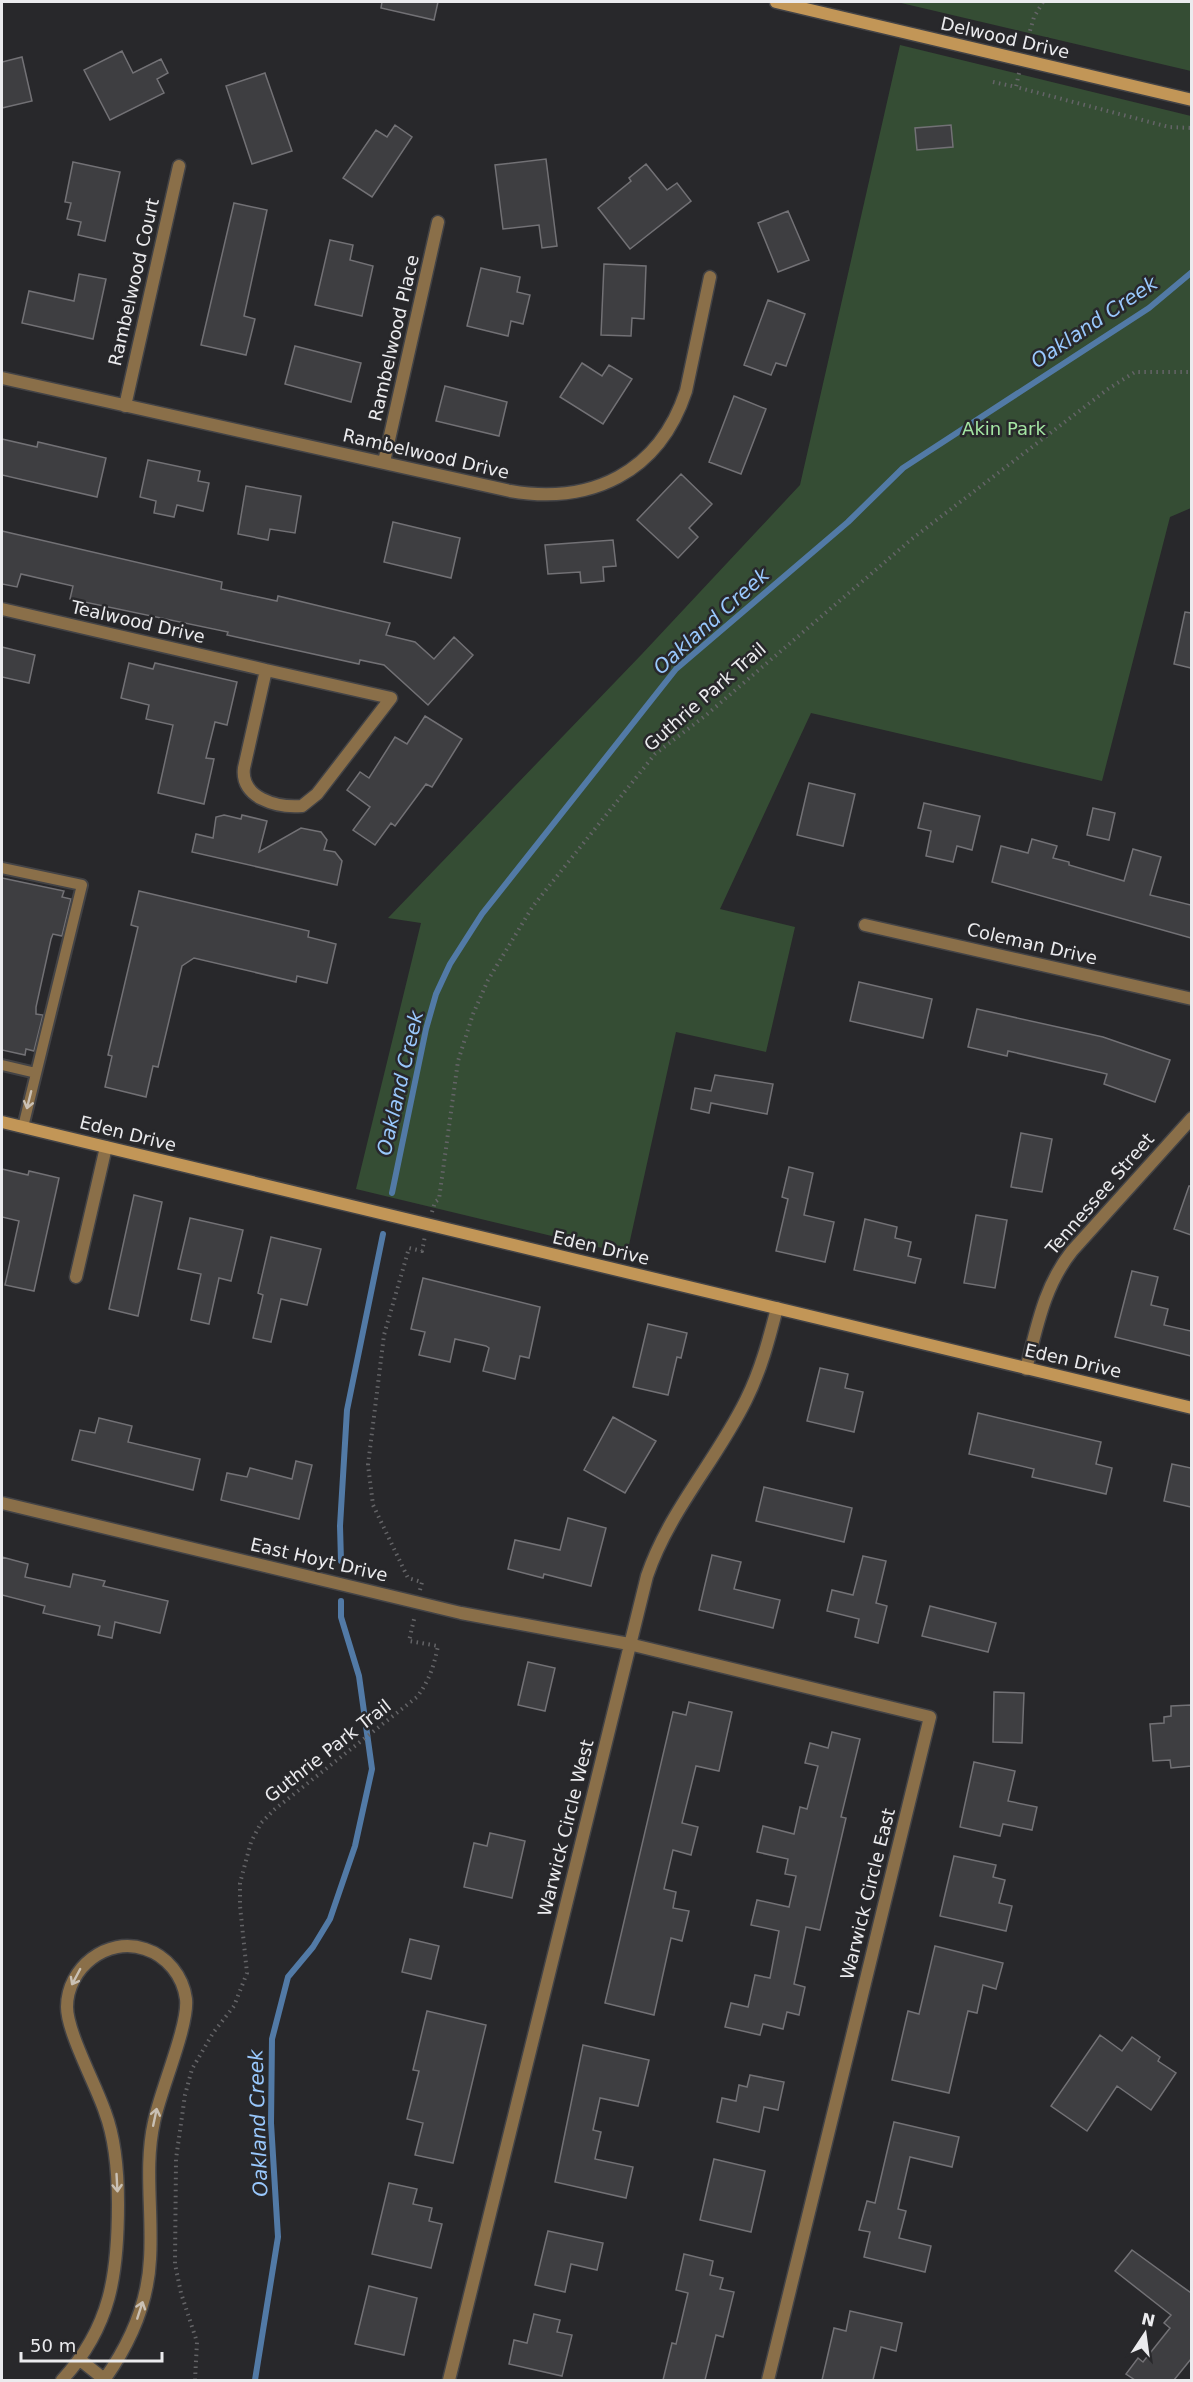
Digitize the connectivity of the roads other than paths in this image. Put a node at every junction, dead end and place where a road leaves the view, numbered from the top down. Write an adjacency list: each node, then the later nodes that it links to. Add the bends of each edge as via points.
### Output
1 (776, 2): 2 (street, Delwood Drive)
2 (1191, 100)
3 (178, 166): 7 (street, Rambelwood Court)
4 (438, 222): 8 (street, Rambelwood Place)
5 (710, 277): 8 (street, Rambelwood Drive, via 680,408 654,449 622,476 582,492 546,495 510,491)
6 (2, 378): 7 (street, Rambelwood Drive)
7 (126, 406): 8 (street, Rambelwood Drive)
8 (384, 462)
9 (2, 609): 10 (street, Tealwood Drive)
10 (266, 670): 10 (street, Tealwood Drive, via 244,782 256,797 302,806 318,794 391,698)
11 (2, 868): 15 (lane, via 82,885)
12 (865, 925): 13 (street, Coleman Drive)
13 (1191, 999)
14 (2, 1065): 15 (lane)
15 (36, 1073): 18 (lane, one-way to 18)
16 (1191, 1118): 22 (street, Tennessee Street, via 1055,1274)
17 (2, 1122): 18 (street, Eden Drive)
18 (23, 1127): 19 (street, Eden Drive)
19 (106, 1147): 20 (street); 21 (street, Eden Drive)
20 (76, 1277)
21 (777, 1308): 22 (street, Eden Drive); 25 (street, Warwick Circle West, via 765,1356 746,1400 683,1500 652,1560)
22 (1026, 1369): 23 (street, Eden Drive)
23 (1191, 1407)
24 (2, 1503): 25 (street, East Hoyt Drive, via 461,1613)
25 (629, 1644): 29 (street, Warwick Circle West); 30 (street, Warwick Circle East, via 930,1717)
26 (79, 2360): 27 (street); 28 (street); 28 (street, one-way to 26, via 133,2329 145,2294 150,2258 151,2138 186,2008 184,1989 172,1966 140,1947 114,1948 92,1957 77,1973 68,1995 70,2022 107,2116 118,2187 116,2275 103,2317)
27 (62, 2380)
28 (104, 2380)
29 (449, 2380)
30 (768, 2380)

